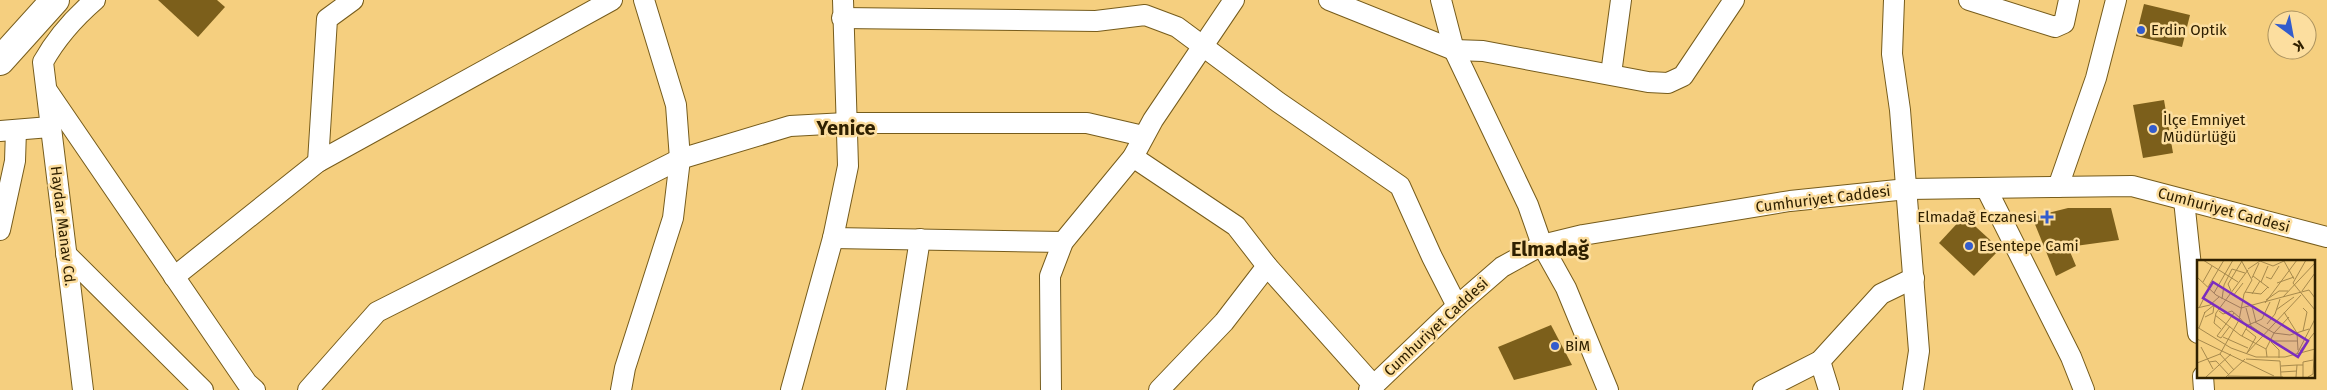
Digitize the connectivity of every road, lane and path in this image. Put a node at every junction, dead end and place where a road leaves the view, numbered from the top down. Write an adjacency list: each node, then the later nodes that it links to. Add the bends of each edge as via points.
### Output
1 (95, 0): 14 (street)
2 (353, 0): 27 (street, via 326,19)
3 (612, 0): 27 (street)
4 (644, 0): 26 (street, via 676,105)
5 (1234, 0): 16 (street)
6 (1329, 0): 17 (street)
7 (1440, 0): 17 (street)
8 (1620, 0): 19 (street)
9 (1734, 0): 19 (street, via 1683,76 1668,83)
10 (1894, 0): 30 (street, via 1892,54)
11 (1969, 0): 12 (street, via 2055,27 2064,23)
12 (2069, 0)
13 (2116, 0): 28 (street, via 2096,78)
14 (59, 8): 18 (highway); 20 (street, Haydar Manav Cd., via 54,42 43,62)
15 (843, 9): 16 (street, via 1096,21 1145,15 1177,27); 21 (street)
16 (1202, 47): 24 (street); 42 (street, via 1400,186)
17 (1454, 50): 19 (street, via 1483,51); 37 (street, via 1528,205)
18 (0, 61)
19 (1611, 74)
20 (47, 91): 22 (street, Haydar Manav Cd.); 40 (street)
21 (846, 123): 24 (street, via 1087,123); 26 (street, via 790,126); 33 (street, via 848,166)
22 (50, 127): 23 (street); 38 (street, Haydar Manav Cd.)
23 (8, 131): 32 (street, via 15,161)
24 (1143, 136): 25 (street)
25 (1133, 157): 36 (street); 39 (street, via 1236,226)
26 (680, 159): 49 (street, via 377,312); 50 (street, via 673,218 625,368)
27 (318, 162): 40 (street)
28 (2058, 187): 29 (street, Cumhuriyet Caddesi); 31 (street, Cumhuriyet Caddesi, via 2132,186)
29 (1986, 188): 30 (street, Cumhuriyet Caddesi); 59 (street)
30 (1907, 190): 37 (street, Cumhuriyet Caddesi, via 1790,201 1583,235); 41 (street)
31 (2184, 200): 34 (street, Cumhuriyet Caddesi); 43 (street)
32 (0, 230)
33 (833, 238): 35 (street); 51 (street)
34 (2327, 238)
35 (920, 239): 36 (street); 52 (street)
36 (1063, 242): 53 (street, via 1050,276)
37 (1542, 245): 42 (street, Cumhuriyet Caddesi, via 1502,267); 55 (street, via 1566,288)
38 (66, 254): 46 (street, Haydar Manav Cd.); 47 (street)
39 (1267, 266): 45 (street); 54 (street, via 1224,322)
40 (174, 277): 48 (street)
41 (1914, 278): 44 (street, via 1881,294); 58 (street, via 1919,351)
42 (1457, 306): 45 (street, Cumhuriyet Caddesi)
43 (2197, 324)
44 (1820, 361): 56 (street); 57 (street)
45 (1371, 388)
46 (83, 390)
47 (203, 390)
48 (255, 390)
49 (308, 390)
50 (621, 390)
51 (790, 390)
52 (896, 390)
53 (1051, 390)
54 (1159, 390)
55 (1608, 390)
56 (1763, 390)
57 (1829, 390)
58 (1913, 390)
59 (2084, 390)

